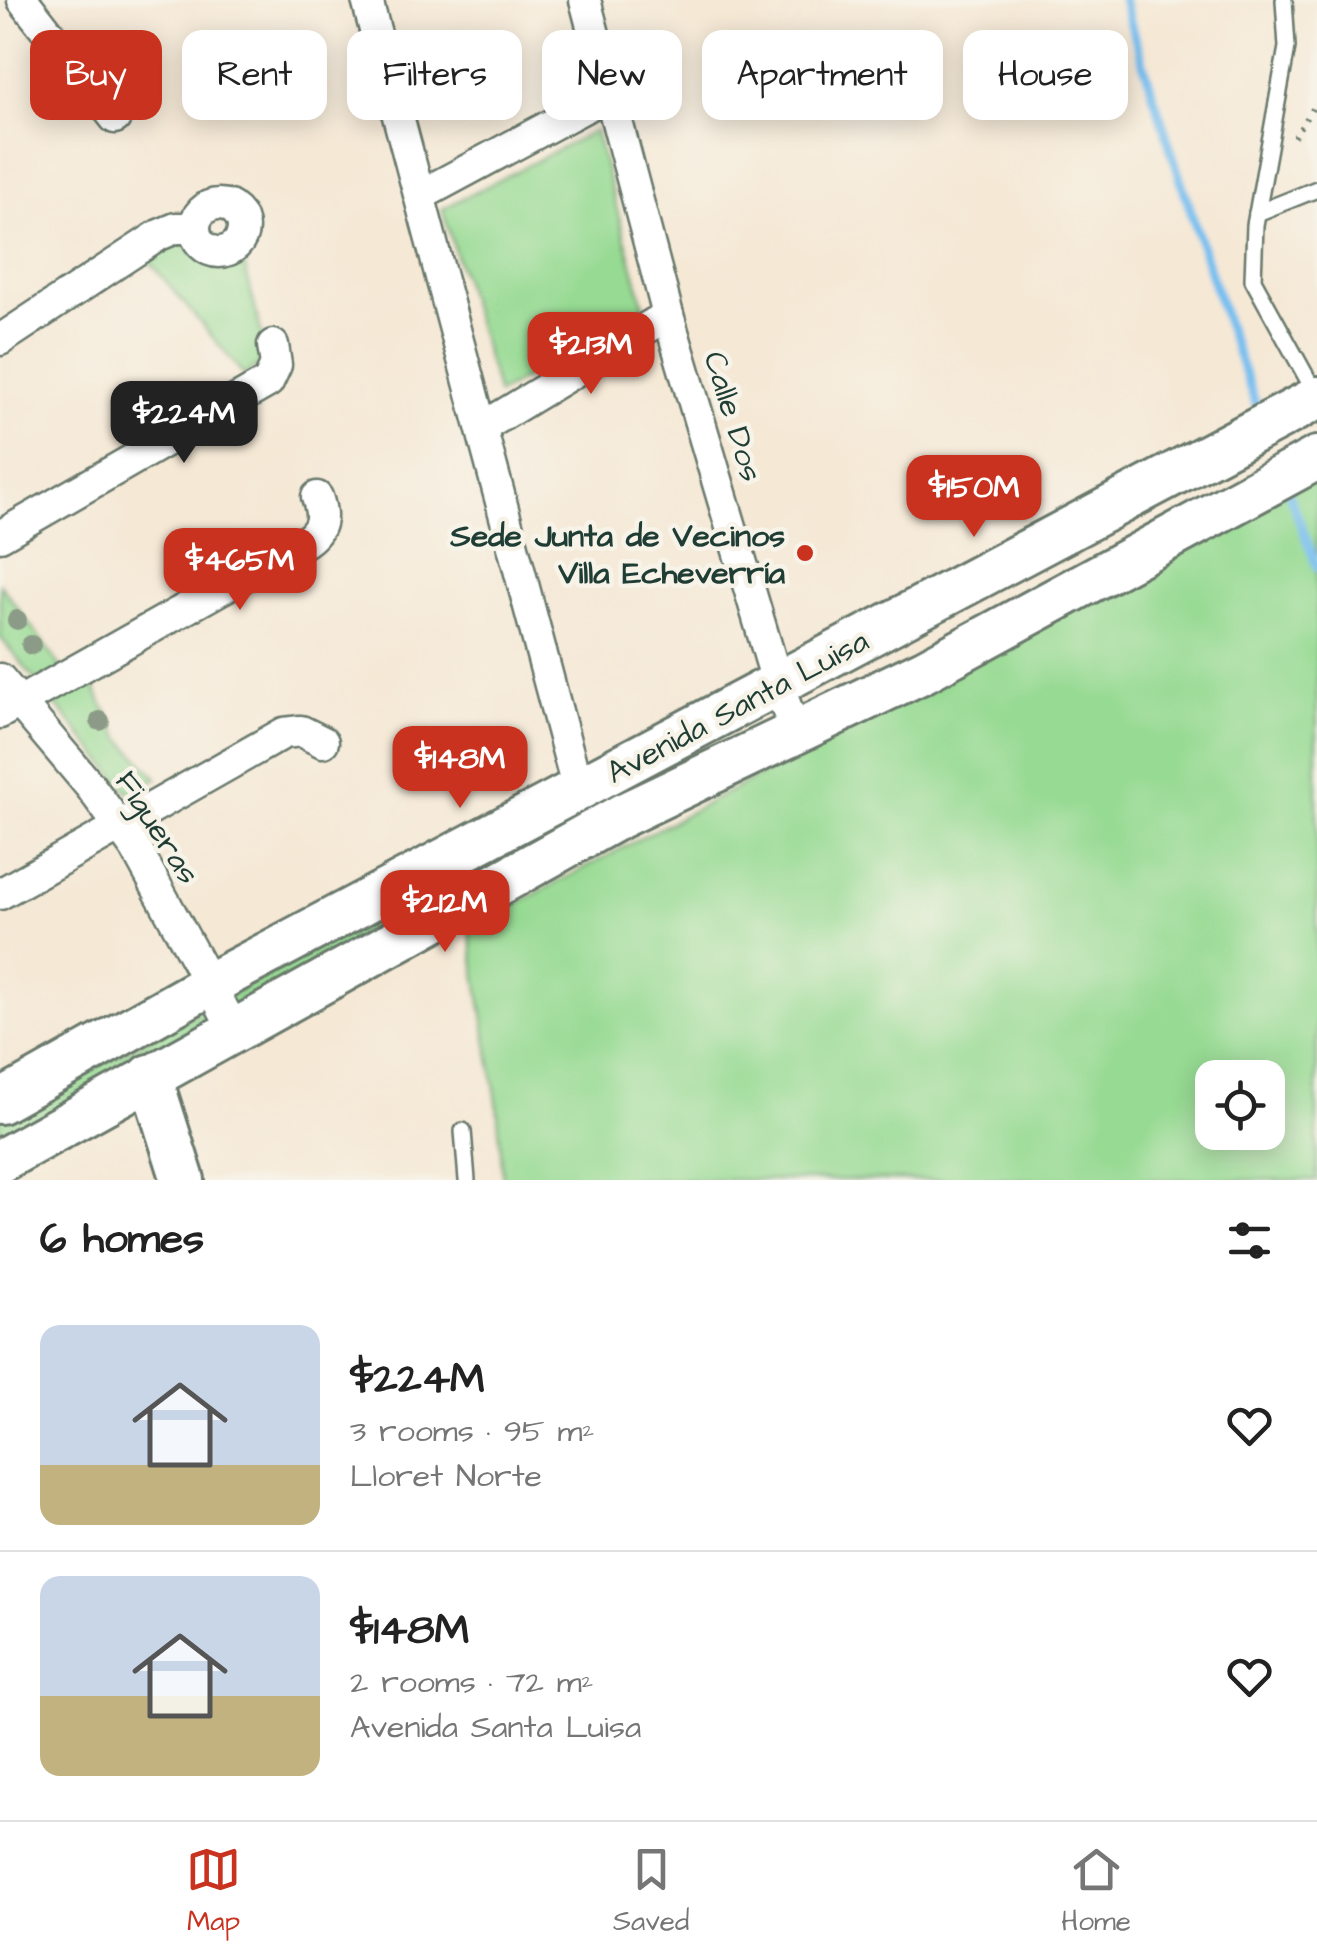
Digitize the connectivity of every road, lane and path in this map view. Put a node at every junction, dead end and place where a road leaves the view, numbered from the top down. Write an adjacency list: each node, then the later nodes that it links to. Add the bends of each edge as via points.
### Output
1 (23, 0): 5 (street)
2 (366, 0): 10 (street)
3 (585, 0): 6 (street, Calle Dos)
4 (1284, 0): 11 (lane, via 1287,48)
5 (46, 30)
6 (593, 30)
7 (561, 120): 10 (street)
8 (616, 120): 13 (street, Calle Dos)
9 (1317, 190): 11 (lane)
10 (421, 196): 17 (street)
11 (1256, 212): 16 (lane, via 1253,280)
12 (195, 228): 14 (street, via 167,231)
13 (668, 315): 17 (street); 21 (street, Calle Dos)
14 (0, 340)
15 (273, 344): 20 (street, via 276,365 268,382)
16 (1311, 400): 21 (main road, Avenida Santa Luisa)
17 (483, 426): 25 (street)
18 (1316, 458): 23 (main road, Avenida Santa Luisa, via 924,671)
19 (318, 497): 22 (street, via 322,518 306,541)
20 (0, 536)
21 (778, 685): 23 (street, Calle Dos); 25 (main road, Avenida Santa Luisa)
22 (6, 698): 26 (street, Figueras)
23 (796, 732): 29 (main road, Avenida Santa Luisa, via 621,816)
24 (323, 742): 26 (street, via 301,731 284,733)
25 (578, 790): 28 (main road, Avenida Santa Luisa)
26 (121, 826): 27 (street); 28 (street, Figueras)
27 (0, 894)
28 (210, 984): 29 (street, Figueras); 31 (main road, Avenida Santa Luisa)
29 (234, 1029): 30 (main road, Avenida Santa Luisa)
30 (150, 1076): 33 (main road, Avenida Santa Luisa); 34 (main road)
31 (0, 1102)
32 (463, 1131): 35 (lane)
33 (14, 1164)
34 (184, 1180)
35 (468, 1180)

